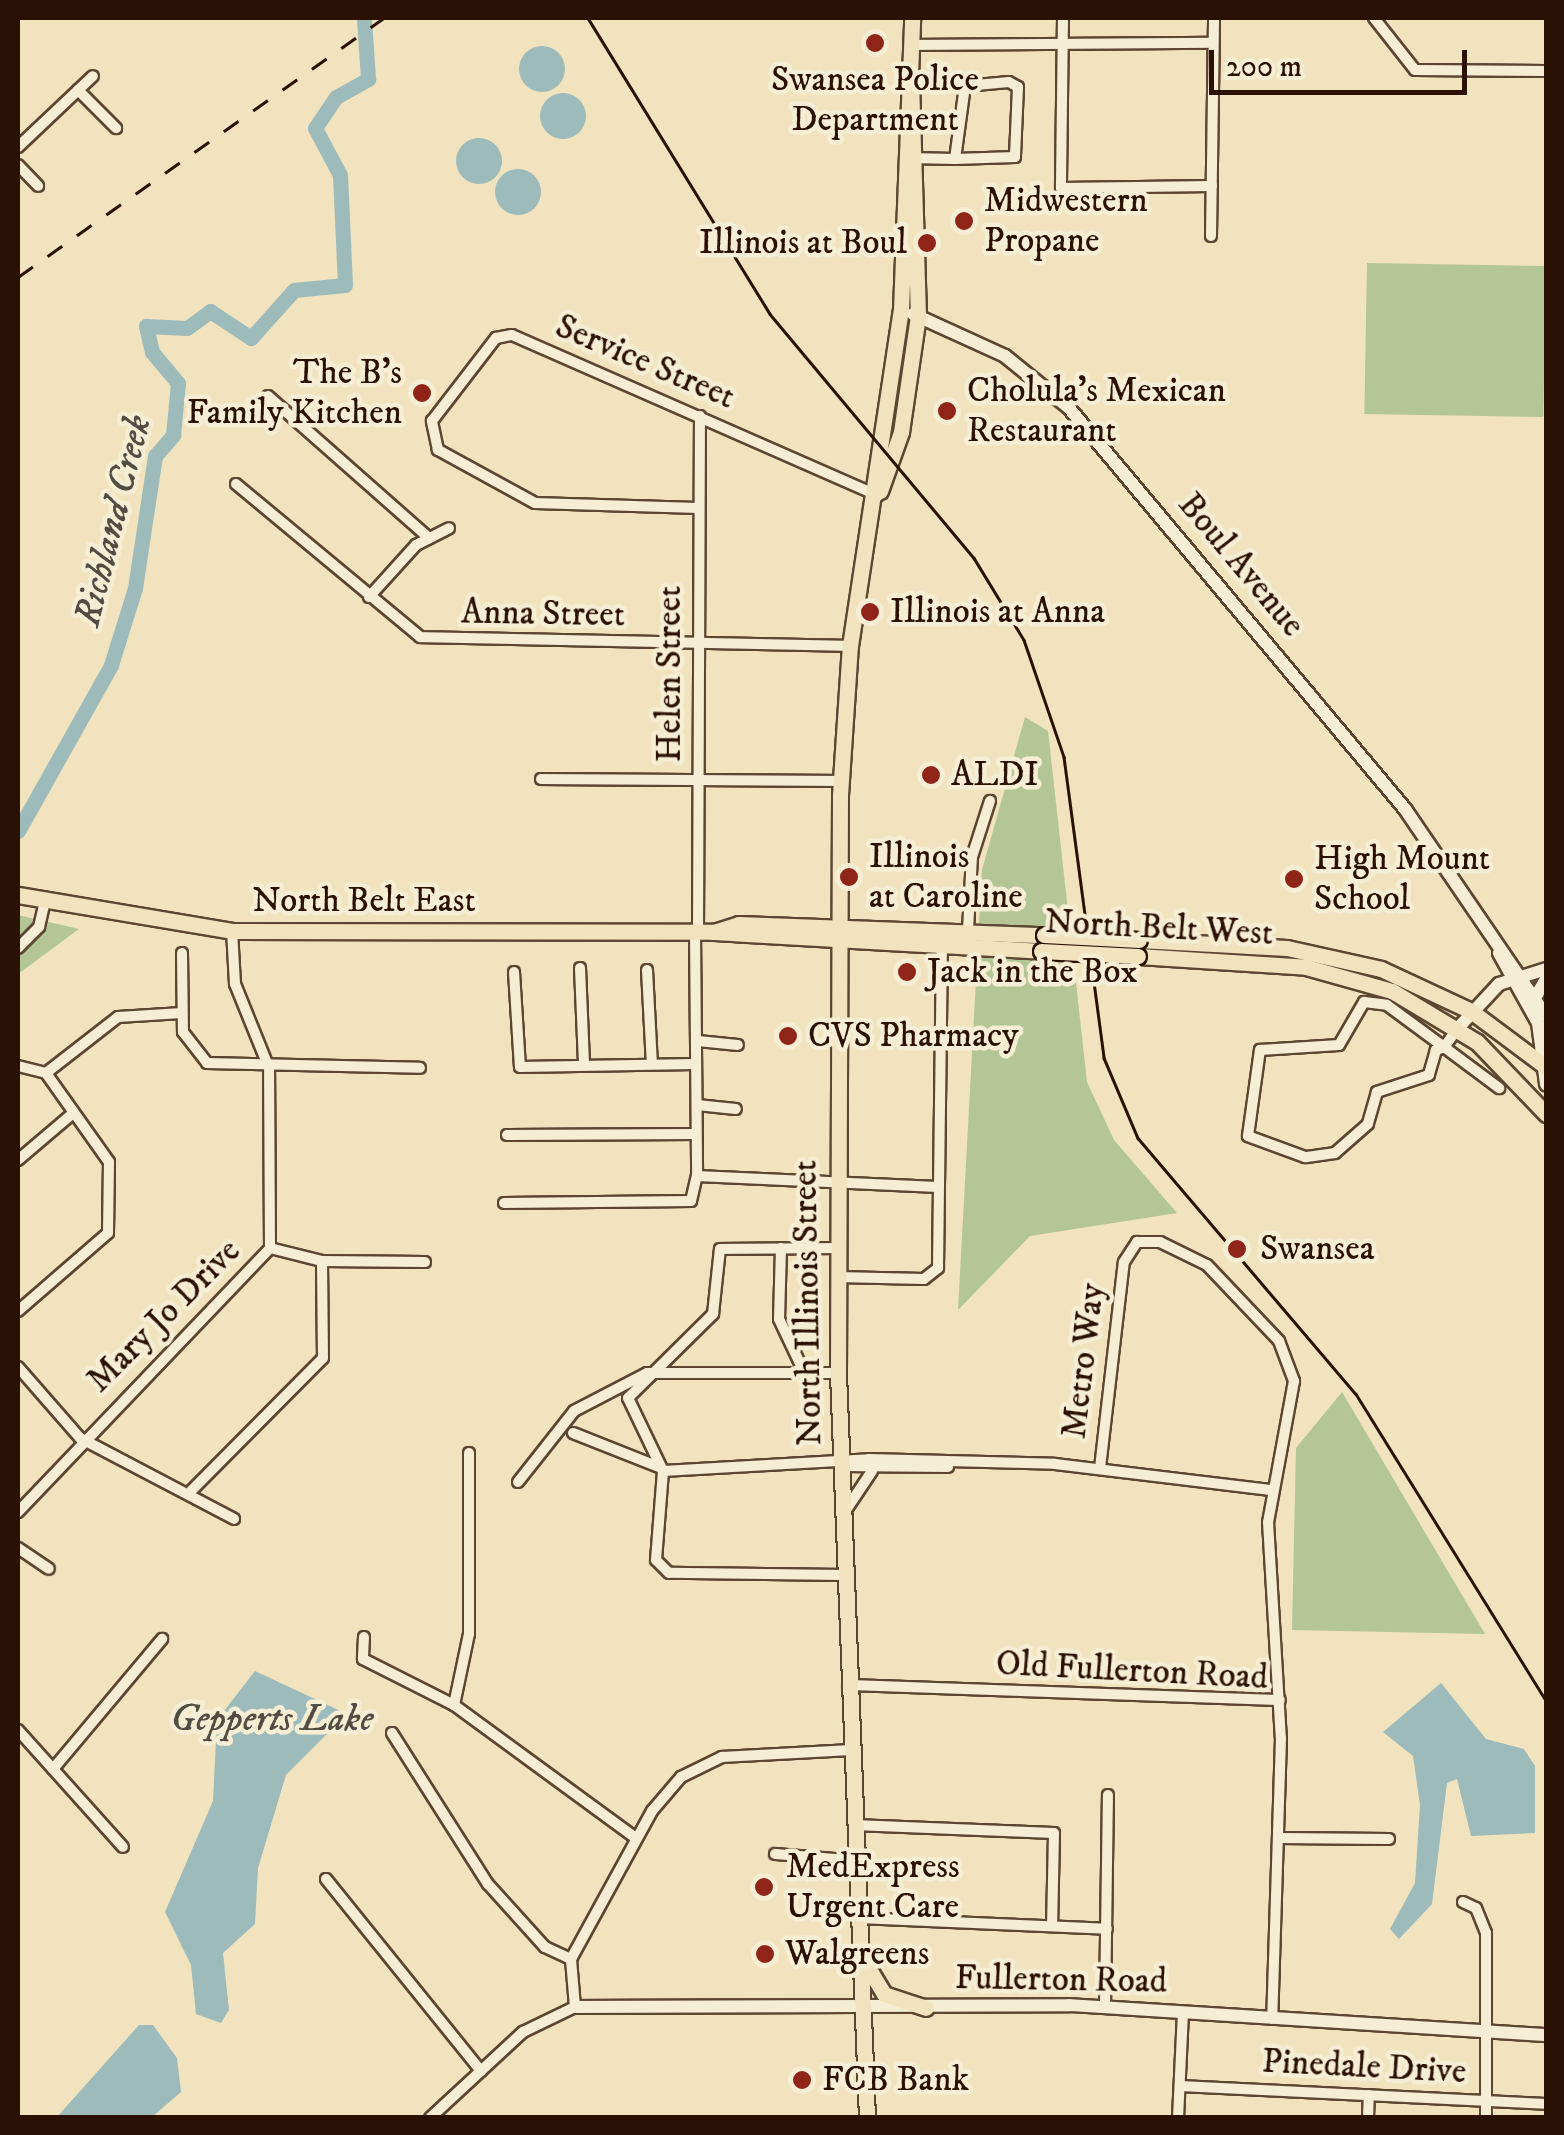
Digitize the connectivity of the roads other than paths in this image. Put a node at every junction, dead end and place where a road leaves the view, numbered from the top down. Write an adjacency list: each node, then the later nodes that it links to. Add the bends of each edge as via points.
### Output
1 (912, 18): 7 (main road, North Illinois Street)
2 (1063, 18): 5 (street)
3 (1214, 18): 6 (street)
4 (1374, 18): 8 (street, via 1416,70)
5 (1062, 44): 6 (street); 7 (street); 17 (street, via 1061,188)
6 (1212, 44): 17 (street)
7 (912, 45): 13 (main road, North Illinois Street)
8 (1546, 70)
9 (93, 76): 10 (street)
10 (78, 90): 11 (street); 12 (street)
11 (116, 128)
12 (18, 147)
13 (912, 158): 14 (street); 19 (main road, North Illinois Street); 20 (main road, North Illinois Street)
14 (955, 159): 14 (street, via 1015,157 1018,87 965,86)
15 (18, 165): 16 (street)
16 (38, 186)
17 (1212, 186): 18 (street)
18 (1211, 236)
19 (901, 310): 20 (street, Boul Avenue); 24 (main road, North Illinois Street)
20 (918, 316): 24 (main road, North Illinois Street, via 901,432); 50 (street, Boul Avenue, via 1005,356 1069,408 1405,810)
21 (268, 396): 27 (street)
22 (700, 416): 24 (street, Service Street); 25 (street, Helen Street); 25 (street, Service Street, via 512,335 496,338 428,435 536,503)
23 (236, 484): 28 (street, Anna Street)
24 (879, 494): 30 (main road, North Illinois Street)
25 (698, 508): 29 (street, Helen Street)
26 (449, 528): 27 (street)
27 (429, 538): 28 (street)
28 (369, 597): 29 (street, Anna Street, via 420,637)
29 (698, 644): 30 (street, Anna Street); 32 (street, Helen Street)
30 (850, 646): 33 (main road, North Illinois Street)
31 (541, 778): 32 (street)
32 (698, 780): 33 (street); 39 (street, Helen Street)
33 (840, 781): 40 (main road, North Illinois Street)
34 (990, 801): 37 (street, via 972,857)
35 (18, 895): 36 (main road, North Belt East)
36 (45, 902): 38 (main road, North Belt East); 43 (street, via 38,927)
37 (968, 930): 40 (main road, North Belt West); 41 (main road, North Belt West)
38 (232, 931): 39 (main road, North Belt East); 65 (street, via 236,984)
39 (702, 932): 40 (main road, North Belt East); 57 (street, Helen Street)
40 (840, 934): 42 (main road, North Belt West); 78 (main road, North Illinois Street)
41 (1042, 943): 42 (main road, North Belt West); 44 (main road, North Belt West, bridge)
42 (942, 946): 79 (street)
43 (18, 948)
44 (1138, 948): 53 (main road, North Belt West, via 1328,955); 56 (main road, North Belt West, via 1325,971 1392,991)
45 (182, 952): 54 (street)
46 (580, 968): 63 (street)
47 (1546, 968): 50 (street)
48 (647, 970): 60 (street)
49 (514, 972): 63 (street, via 520,1067)
50 (1516, 974): 52 (street, Boul Avenue); 53 (street); 64 (street, Boul Avenue, via 1538,1023)
51 (1546, 979): 52 (street)
52 (1536, 998): 55 (street, Boul Avenue)
53 (1471, 1011): 56 (street); 64 (main road, North Belt West)
54 (182, 1013): 65 (street, via 196,1057 231,1068); 67 (street, via 118,1017)
55 (1546, 1016)
56 (1458, 1028): 59 (street); 73 (main road, North Belt West)
57 (698, 1041): 58 (street); 61 (street, Helen Street)
58 (738, 1045)
59 (1444, 1047): 59 (street, via 1375,1001 1356,1008 1339,1045 1266,1046 1248,1136 1305,1157 1335,1153 1368,1124 1377,1092 1428,1075); 69 (street)
60 (652, 1064): 61 (street); 63 (street)
61 (695, 1064): 70 (street, Helen Street)
62 (18, 1066): 67 (street)
63 (584, 1066)
64 (1546, 1066): 68 (street, Boul Avenue)
65 (269, 1068): 66 (street); 81 (street, Mary Jo Drive)
66 (420, 1068)
67 (46, 1073): 72 (street)
68 (1546, 1084)
69 (1499, 1088)
70 (697, 1105): 71 (street); 74 (street, Helen Street)
71 (736, 1109)
72 (72, 1114): 76 (street); 87 (street, via 108,1162 108,1233)
73 (1546, 1114)
74 (695, 1134): 75 (street); 77 (street, Helen Street)
75 (507, 1135)
76 (18, 1160)
77 (696, 1176): 78 (street); 80 (street, via 691,1200)
78 (836, 1176): 79 (street); 83 (main road, North Illinois Street)
79 (938, 1186): 86 (street, via 934,1275)
80 (504, 1203)
81 (270, 1248): 84 (street); 93 (street, Mary Jo Drive)
82 (781, 1248): 83 (street); 89 (street, via 720,1248 713,1314); 90 (street, via 779,1319)
83 (836, 1248): 86 (main road, North Illinois Street)
84 (322, 1261): 85 (street); 102 (street, via 323,1358)
85 (426, 1262)
86 (837, 1277): 91 (main road, North Illinois Street)
87 (18, 1311)
88 (18, 1367): 93 (street)
89 (647, 1373): 90 (street); 98 (street, via 628,1398); 100 (street, via 574,1411)
90 (805, 1374): 91 (street)
91 (838, 1374): 95 (main road, North Illinois Street)
92 (573, 1433): 98 (street, via 611,1454 642,1454)
93 (80, 1438): 102 (street); 103 (street, Mary Jo Drive)
94 (469, 1453): 113 (street, via 469,1634)
95 (840, 1465): 96 (street, Metro Way); 98 (street); 99 (street, Metro Way); 105 (main road, North Illinois Street)
96 (956, 1465): 97 (street, Metro Way); 99 (street, Metro Way)
97 (1100, 1468): 101 (street, Metro Way); 101 (street, Metro Way, via 1124,1262 1144,1240 1207,1265 1279,1341 1294,1381)
98 (664, 1471): 108 (street, via 655,1487 656,1560 669,1573)
99 (872, 1471): 105 (street)
100 (518, 1482)
101 (1270, 1490): 112 (street, Metro Way)
102 (191, 1491): 104 (street)
103 (18, 1512)
104 (234, 1519)
105 (842, 1520): 108 (main road, North Illinois Street)
106 (18, 1548): 107 (street)
107 (49, 1569)
108 (843, 1575): 111 (main road, North Illinois Street)
109 (364, 1637): 113 (street, via 363,1659)
110 (162, 1639): 117 (street)
111 (848, 1685): 112 (street, Old Fullerton Road); 116 (main road, North Illinois Street)
112 (1280, 1700): 121 (street, Old Fullerton Road)
113 (454, 1705): 120 (street)
114 (18, 1730): 117 (street)
115 (392, 1733): 132 (street, via 488,1884 545,1947)
116 (851, 1750): 119 (main road, North Illinois Street); 120 (street, via 699,1765 668,1790)
117 (53, 1769): 123 (street)
118 (1108, 1795): 130 (street)
119 (854, 1826): 125 (main road, North Illinois Street); 129 (street, via 1054,1832)
120 (636, 1838): 132 (street)
121 (1279, 1838): 122 (street); 138 (street, Old Fullerton Road)
122 (1388, 1839)
123 (123, 1847)
124 (775, 1854): 125 (street)
125 (856, 1861): 128 (main road, North Illinois Street)
126 (326, 1879): 141 (street)
127 (1462, 1902): 139 (street, via 1484,1919)
128 (858, 1918): 129 (street); 131 (main road, North Illinois Street)
129 (1052, 1926): 130 (street)
130 (1107, 1929): 133 (street)
131 (860, 1951): 135 (main road, via 884,1994); 136 (main road, North Illinois Street)
132 (571, 1959): 134 (street)
133 (1105, 2007): 135 (street, Fullerton Road); 137 (street, Fullerton Road)
134 (575, 2008): 136 (street, Fullerton Road); 141 (street, via 523,2032)
135 (926, 2008): 136 (street, Fullerton Road)
136 (862, 2011): 147 (main road, North Illinois Street)
137 (1183, 2013): 138 (street, Fullerton Road); 142 (street)
138 (1272, 2019): 139 (street, Fullerton Road)
139 (1491, 2032): 140 (street, Fullerton Road); 144 (street)
140 (1546, 2035)
141 (481, 2071): 146 (street)
142 (1180, 2086): 143 (street, Pinedale Drive); 148 (street)
143 (1369, 2095): 144 (street, Pinedale Drive); 149 (street)
144 (1487, 2101): 145 (street, Pinedale Drive); 150 (street)
145 (1546, 2104)
146 (430, 2118)
147 (867, 2118)
148 (1178, 2118)
149 (1368, 2118)
150 (1486, 2118)

